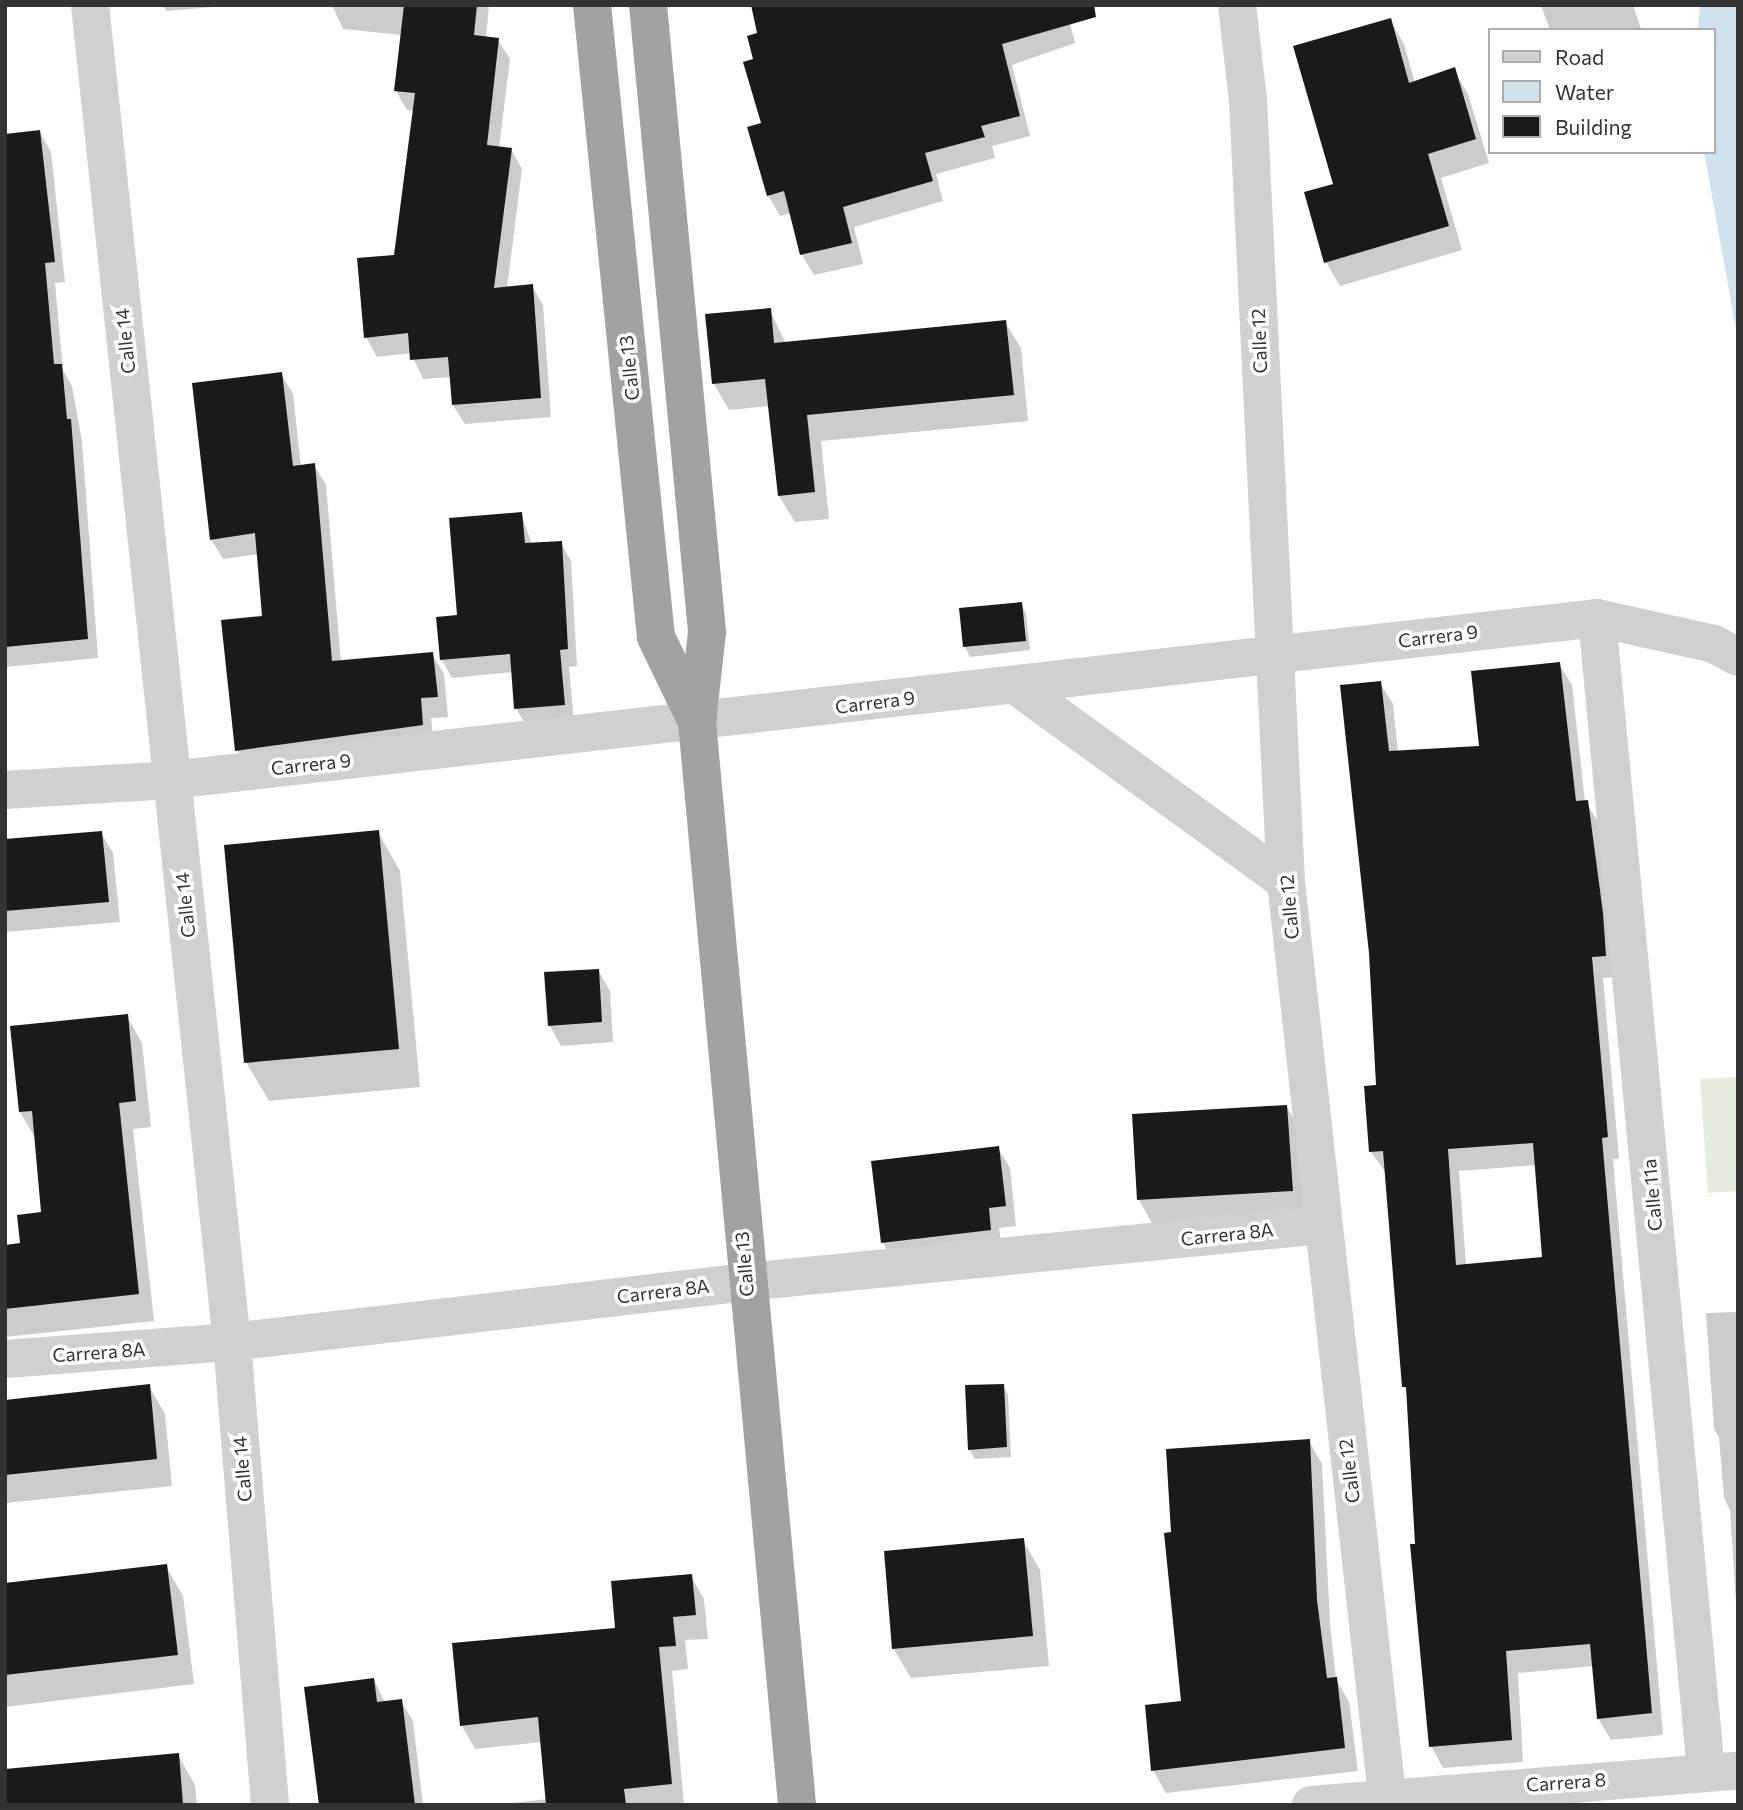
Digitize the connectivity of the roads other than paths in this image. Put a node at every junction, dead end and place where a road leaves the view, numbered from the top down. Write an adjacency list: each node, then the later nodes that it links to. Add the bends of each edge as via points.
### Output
1 (90, 5): 10 (street, Calle 14)
2 (592, 5): 9 (highway, Calle 13, via 656,637)
3 (648, 5): 9 (highway, Calle 13, via 707,632)
4 (1237, 5): 6 (street, Calle 12, via 1248,100)
5 (1597, 618): 6 (street, Carrera 9); 7 (street, Carrera 9, via 1714,644); 17 (street, Calle 11a)
6 (1272, 655): 8 (street, Carrera 9); 12 (street, Calle 12)
7 (1738, 657)
8 (1016, 685): 9 (street, Carrera 9); 12 (street)
9 (697, 722): 10 (street, Carrera 9); 14 (highway, Calle 13)
10 (171, 780): 11 (street, Carrera 9); 15 (street, Calle 14)
11 (5, 790)
12 (1286, 882): 13 (street, Calle 12)
13 (1321, 1225): 14 (street, Carrera 8A); 18 (street, Calle 12)
14 (746, 1282): 15 (street, Carrera 8A); 20 (highway, Calle 13)
15 (232, 1342): 16 (street, Carrera 8A); 19 (street, Calle 14)
16 (5, 1359)
17 (1722, 1771): 18 (street, Carrera 8)
18 (1387, 1801): 21 (street, Carrera 8)
19 (270, 1805)
20 (797, 1805)
21 (1311, 1805)

